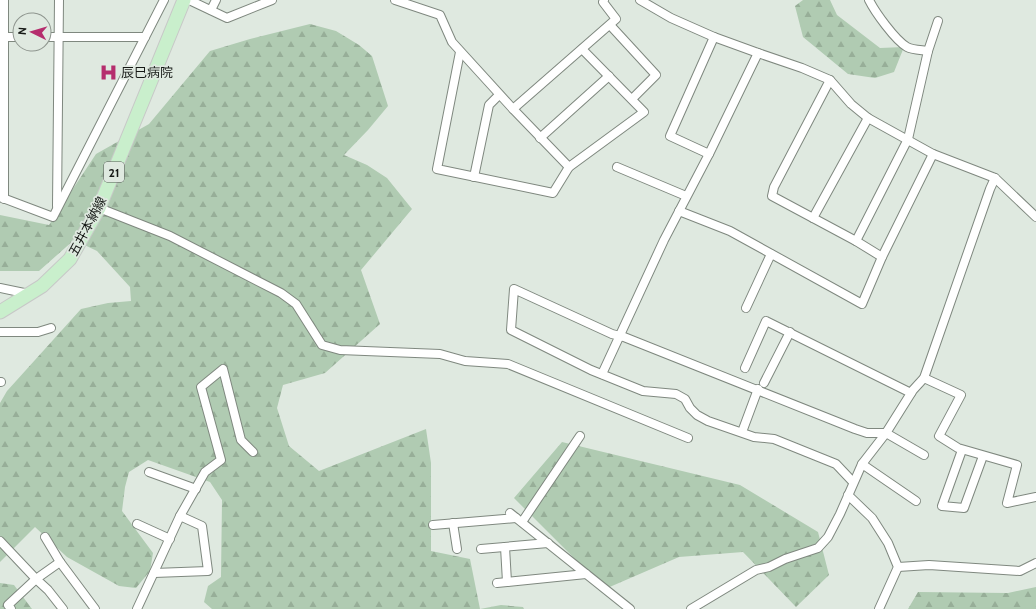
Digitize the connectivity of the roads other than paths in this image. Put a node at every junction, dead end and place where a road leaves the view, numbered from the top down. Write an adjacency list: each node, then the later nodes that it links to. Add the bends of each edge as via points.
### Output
1 (4, 0): 15 (street)
2 (59, 0): 18 (street)
3 (164, 0): 20 (street)
4 (184, 0): 42 (main road, 五井本納線 / 21)
5 (189, 0): 12 (street)
6 (216, 0): 12 (street)
7 (272, 0): 12 (street, via 227,18)
8 (395, 0): 23 (street, via 440,15 452,42)
9 (604, 0): 14 (street, via 616,19)
10 (640, 0): 19 (street, via 671,18)
11 (869, 0): 22 (street, via 907,48)
12 (211, 10)
13 (938, 21): 22 (street)
14 (610, 25): 21 (street); 28 (street, via 656,75)
15 (4, 37): 16 (street); 40 (street)
16 (12, 37)
17 (52, 37): 18 (street)
18 (58, 37): 20 (street); 41 (street)
19 (714, 37): 24 (street); 33 (street, via 670,136)
20 (145, 38): 41 (street)
21 (582, 49): 25 (street); 29 (street)
22 (928, 51): 32 (street)
23 (460, 52): 27 (street); 37 (street, via 437,169)
24 (758, 54): 26 (street); 33 (street)
25 (609, 76): 28 (street); 31 (street)
26 (830, 80): 30 (street, via 851,104); 45 (street, via 774,187 772,196)
27 (499, 95): 29 (street); 37 (street, via 490,105)
28 (632, 99): 36 (street, via 644,112)
29 (513, 109): 31 (street)
30 (868, 118): 32 (street); 45 (street)
31 (540, 138): 36 (street)
32 (908, 139): 34 (street); 46 (street)
33 (709, 154): 39 (street)
34 (933, 154): 38 (street); 48 (street)
35 (617, 166): 39 (street)
36 (569, 167): 37 (street, via 553,193)
37 (474, 177)
38 (995, 178): 44 (street); 59 (street)
39 (686, 196): 43 (street)
40 (2, 198): 41 (street, via 53,217)
41 (57, 208)
42 (99, 208): 50 (main road, 五井本納線 / 21, via 70,258 42,286); 66 (street, via 170,236 282,293 296,304 322,345 340,350 440,354 465,361 508,364)
43 (679, 211): 47 (street, via 730,231); 56 (street)
44 (1036, 217)
45 (813, 218): 46 (street)
46 (856, 241): 48 (street)
47 (771, 254): 48 (street, via 862,304); 51 (street)
48 (882, 257)
49 (0, 288): 50 (street)
50 (28, 294): 52 (main road, 五井本納線 / 21)
51 (746, 308)
52 (0, 312)
53 (51, 328): 54 (street, via 38,332)
54 (0, 332)
55 (790, 332): 57 (street, via 766,321); 60 (street); 62 (street)
56 (620, 336): 58 (street); 58 (street, via 514,289 511,330); 61 (street)
57 (745, 368)
58 (602, 374): 63 (street, via 643,391 676,394 685,398 697,415)
59 (924, 378): 62 (street); 67 (street, via 961,395 939,436)
60 (764, 383)
61 (758, 389): 63 (street); 64 (street, via 867,433)
62 (911, 393): 64 (street)
63 (742, 432): 73 (street, via 754,437 774,439 836,464)
64 (886, 433): 69 (street); 71 (street)
65 (580, 436): 79 (street)
66 (688, 438)
67 (962, 450): 70 (street); 70 (street, via 942,506 964,508)
68 (253, 452): 74 (street, via 241,440 223,369 201,387 221,460 205,472)
69 (924, 455)
70 (983, 456): 76 (street, via 1017,466 1006,503)
71 (862, 464): 73 (street); 77 (street)
72 (149, 472): 74 (street)
73 (853, 482): 75 (street)
74 (196, 489): 78 (street)
75 (848, 495): 92 (street, via 872,518 888,543); 103 (street, via 828,537 818,548 756,570)
76 (1036, 497)
77 (916, 501)
78 (180, 516): 84 (street); 93 (street, via 202,526 208,570)
79 (516, 518): 80 (street); 86 (street)
80 (453, 523): 82 (street); 88 (street)
81 (137, 524): 84 (street)
82 (433, 525)
83 (45, 537): 90 (street)
84 (170, 539): 93 (street)
85 (0, 541): 95 (street)
86 (548, 543): 87 (street); 94 (street)
87 (505, 547): 89 (street); 96 (street)
88 (457, 549)
89 (481, 550)
90 (60, 562): 95 (street); 100 (street)
91 (1036, 563): 92 (street, via 1020,571 929,565)
92 (898, 567): 104 (street)
93 (154, 573): 101 (street)
94 (586, 574): 96 (street); 102 (street)
95 (36, 579): 98 (street, via 8,605); 99 (street)
96 (507, 582): 97 (street)
97 (497, 583)
98 (11, 609)
99 (63, 609)
100 (95, 609)
101 (137, 609)
102 (630, 609)
103 (691, 609)
104 (879, 609)

